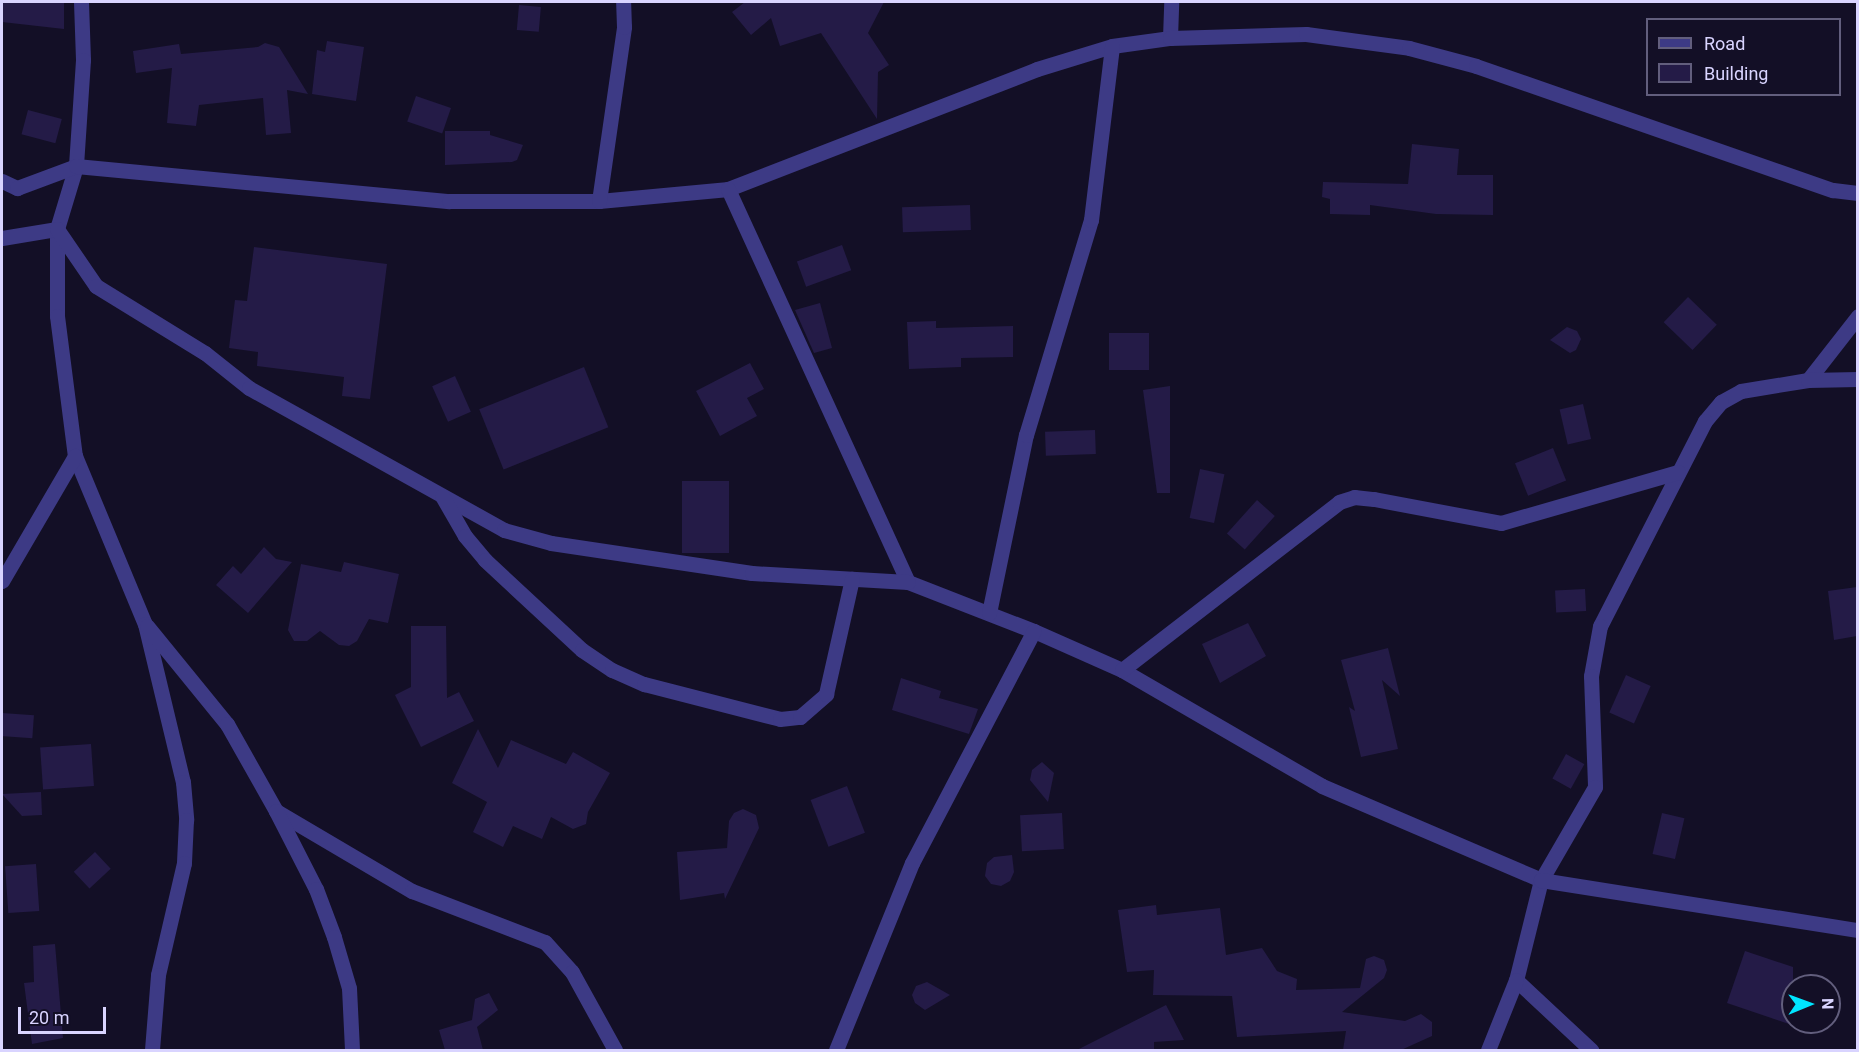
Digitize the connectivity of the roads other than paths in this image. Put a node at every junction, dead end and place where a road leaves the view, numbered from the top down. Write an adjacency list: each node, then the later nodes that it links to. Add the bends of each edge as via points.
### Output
1 (81, 2): 6 (street, via 83,60)
2 (623, 2): 10 (street, via 624,27)
3 (1171, 2): 4 (street)
4 (1170, 38): 5 (street); 9 (street, via 1306,34 1409,48 1476,66 1833,190)
5 (1112, 46): 8 (street, via 1037,69); 22 (street, via 1091,220 1026,435)
6 (76, 166): 7 (street, via 17,188); 10 (street, via 449,201); 11 (street)
7 (2, 181)
8 (728, 189): 10 (street); 21 (street)
9 (1857, 193)
10 (599, 201)
11 (57, 229): 12 (street); 16 (street, via 57,316); 18 (street, via 96,286 205,353 249,388)
12 (2, 238)
13 (1857, 316): 15 (street)
14 (1857, 379): 15 (street)
15 (1808, 380): 17 (street, via 1741,390 1721,402 1705,421)
16 (75, 456): 20 (street); 23 (street)
17 (1678, 472): 25 (street, via 1501,523 1374,499 1354,497 1339,502); 27 (street, via 1600,626 1591,676 1595,787)
18 (442, 496): 19 (street, via 504,530 551,543 752,573); 19 (street, via 465,536 485,560 582,650 612,670 644,684 780,719 800,717 825,694)
19 (852, 579): 21 (street)
20 (2, 581)
21 (908, 582): 22 (street)
22 (989, 613): 24 (street)
23 (145, 624): 26 (street, via 227,724); 30 (street, via 183,782 186,820 184,863 158,975)
24 (1034, 631): 25 (street); 33 (street, via 912,863)
25 (1122, 670): 27 (street, via 1342,796)
26 (276, 811): 31 (street, via 316,889 334,937 349,988); 32 (street, via 412,891 545,942 572,972)
27 (1541, 880): 28 (street); 29 (street)
28 (1857, 930)
29 (1516, 980): 34 (street); 35 (street)
30 (153, 1050)
31 (352, 1050)
32 (615, 1050)
33 (837, 1050)
34 (1488, 1050)
35 (1591, 1050)

